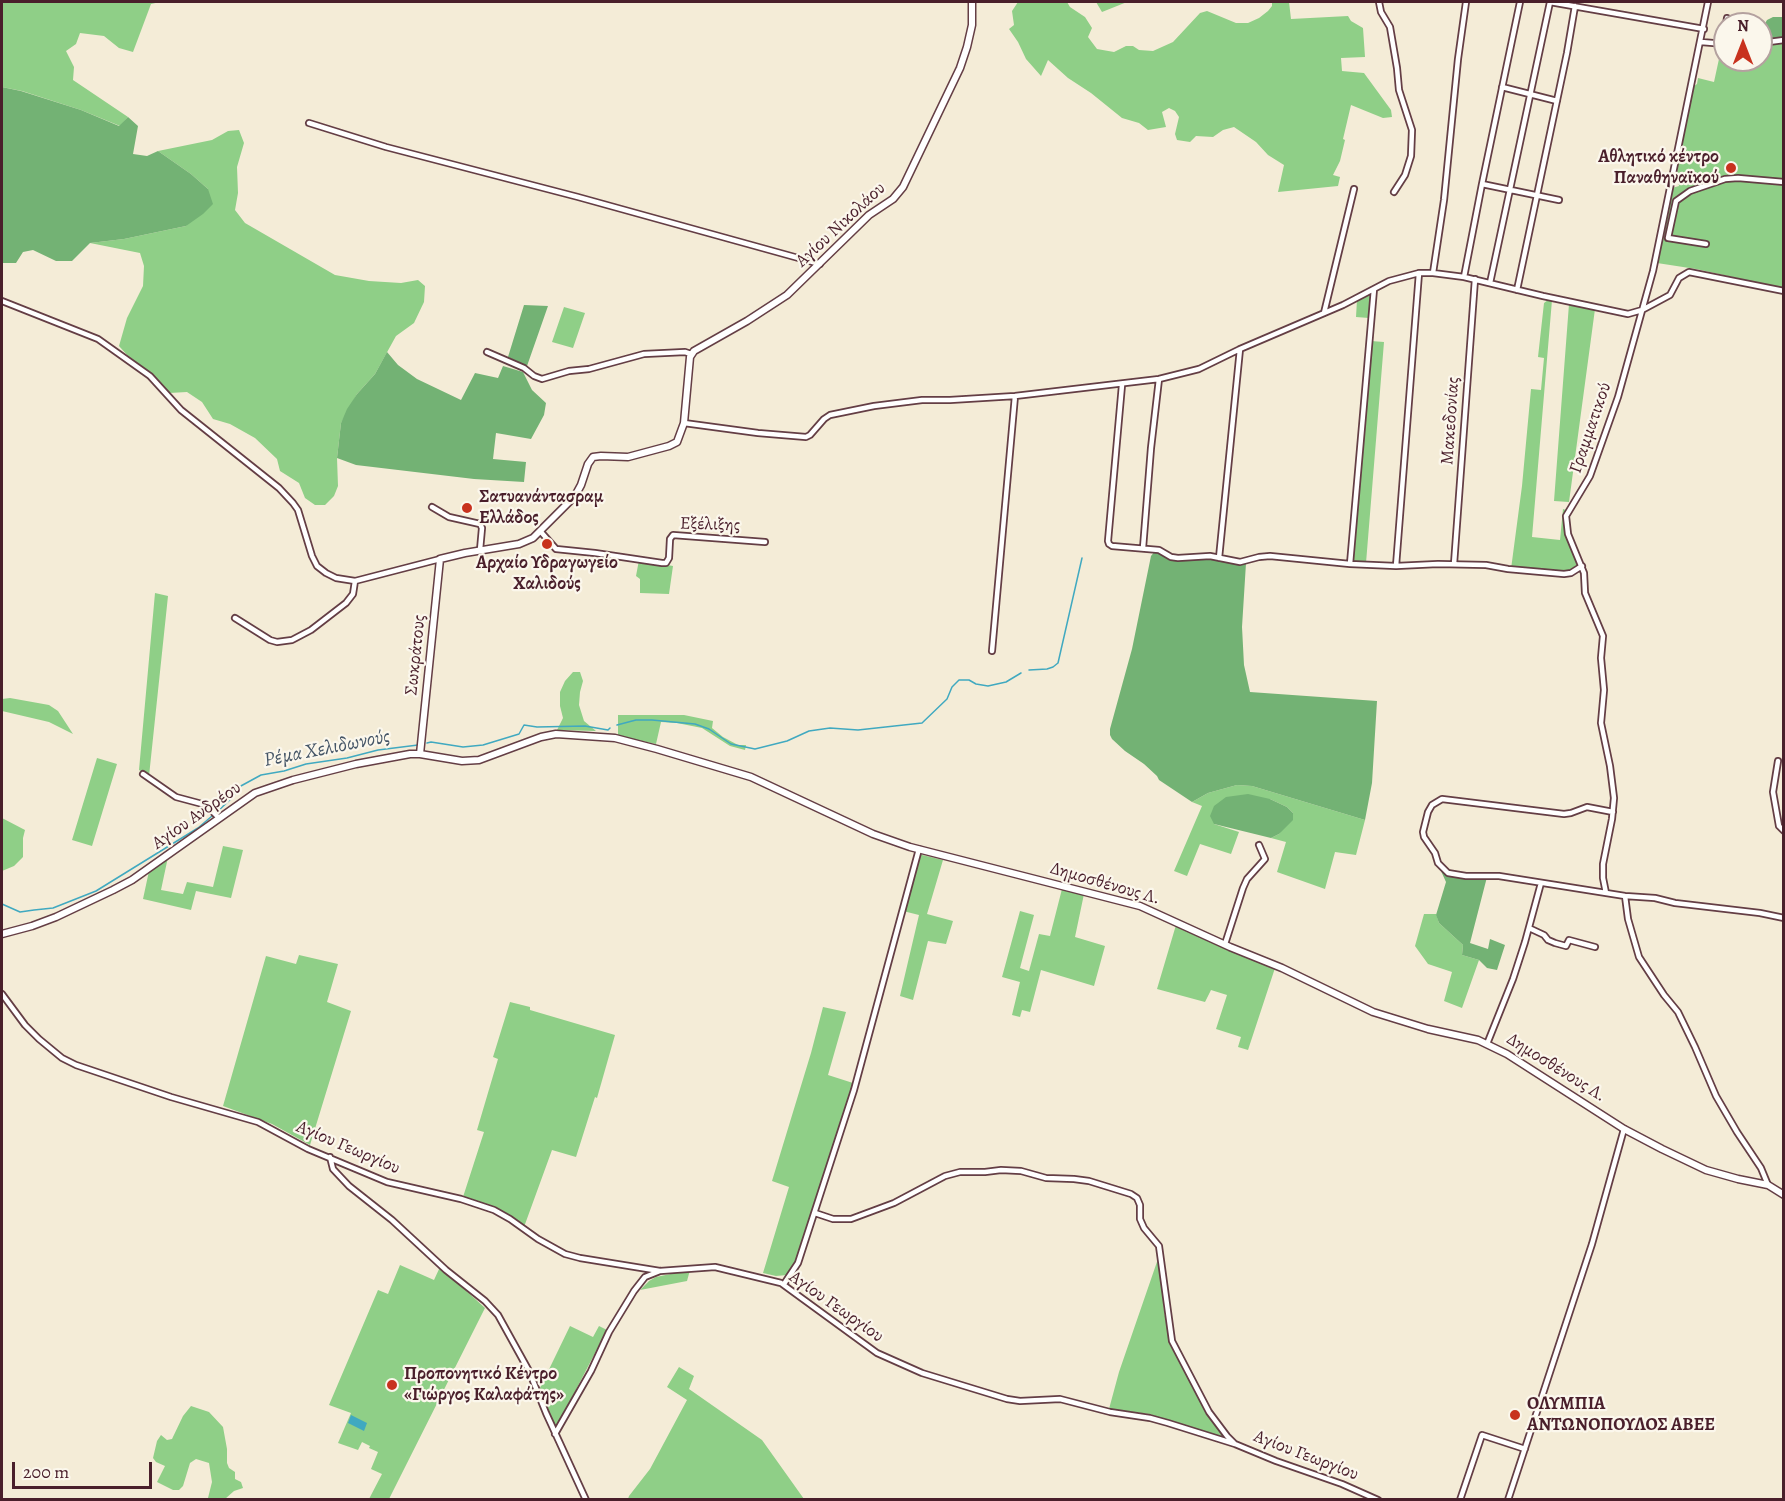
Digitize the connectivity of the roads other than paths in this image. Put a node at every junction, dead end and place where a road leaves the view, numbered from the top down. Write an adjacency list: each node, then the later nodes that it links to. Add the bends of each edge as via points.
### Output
1 (972, 2): 23 (street, Αγίου Νικολάου, via 972,25 960,68 903,187)
2 (1379, 2): 19 (street, via 1390,27 1399,90 1412,130 1411,156)
3 (1466, 2): 25 (street)
4 (1520, 2): 11 (street)
5 (1548, 2): 7 (street); 12 (street)
6 (1708, 2): 8 (street, Γραμματικού)
7 (1575, 6): 8 (street); 13 (street)
8 (1704, 29): 9 (street, Γραμματικού)
9 (1701, 42): 10 (street); 33 (street, Γραμματικού, via 1659,249)
10 (1713, 43)
11 (1502, 87): 12 (street); 16 (street)
12 (1530, 94): 13 (street); 18 (street)
13 (1557, 101): 20 (street)
14 (309, 123): 23 (street)
15 (1784, 182): 22 (street, via 1725,179 1690,191 1676,201 1668,238)
16 (1482, 184): 18 (street); 26 (street)
17 (1354, 189): 34 (street)
18 (1511, 190): 20 (street); 28 (street)
19 (1395, 192)
20 (1538, 196): 21 (street); 30 (street)
21 (1559, 200)
22 (1706, 244)
23 (820, 264): 37 (street, Αγίου Νικολάου, via 787,295)
24 (1419, 273): 25 (street); 29 (street); 51 (street)
25 (1433, 273): 26 (street)
26 (1464, 277): 27 (street)
27 (1475, 279): 28 (street); 50 (street, Μακεδονίας)
28 (1490, 283): 30 (street)
29 (1374, 289): 34 (street); 49 (street)
30 (1518, 290): 33 (street, via 1617,313)
31 (1784, 291): 33 (street, via 1686,273 1670,295)
32 (2, 301): 53 (street, via 98,339 150,376 181,410 293,503 317,566 336,578)
33 (1642, 310): 52 (street, Γραμματικού, via 1618,398 1590,476 1566,516 1568,534)
34 (1324, 314): 35 (street)
35 (1240, 349): 38 (street, via 1199,369); 47 (street)
36 (486, 352): 37 (street, via 542,379 644,354)
37 (692, 354): 41 (street)
38 (1159, 380): 39 (street); 45 (street)
39 (1122, 385): 40 (street); 45 (street, via 1108,544)
40 (1016, 396): 41 (street, via 922,400 848,410 830,415 810,435 801,437); 55 (street)
41 (684, 423): 43 (street, via 677,442 669,446 628,457 593,457 575,496)
42 (432, 507): 46 (street, via 449,517 480,524)
43 (541, 532): 44 (street, Εξέλιξης, via 556,549 662,563 669,558 673,535); 46 (street, via 519,544)
44 (765, 542)
45 (1143, 548): 47 (street, via 1178,558)
46 (480, 550): 48 (street)
47 (1219, 558): 49 (street, via 1240,562 1270,556)
48 (440, 559): 53 (street); 56 (street, Σωκράτους)
49 (1350, 564): 51 (street)
50 (1454, 564): 51 (street); 52 (street, via 1564,574)
51 (1396, 566)
52 (1582, 566): 59 (street, Γραμματικού, via 1585,593 1603,636 1601,723 1610,766)
53 (355, 581): 54 (street, via 353,594 346,603 292,640 277,642)
54 (235, 618)
55 (992, 651)
56 (420, 754): 60 (street, Αγίου Ανδρέου, via 387,757 293,780 255,793); 63 (street, Δημοσθένους Λ., via 479,760 556,734 615,738 751,777 873,834)
57 (1778, 761): 61 (street, via 1773,792 1779,826)
58 (143, 774): 60 (street, via 176,797 206,805)
59 (1613, 812): 64 (street, via 1587,807 1564,813 1449,799 1437,801 1428,812 1424,837 1448,873); 65 (street, Γραμματικού, via 1603,864)
60 (219, 818): 69 (street, Αγίου Ανδρέου, via 132,880 56,917)
61 (1784, 831)
62 (1259, 845): 70 (street, via 1265,859 1247,879)
63 (919, 849): 70 (street, Δημοσθένους Λ., via 1140,906); 78 (street, via 854,1090)
64 (1541, 883): 65 (street); 68 (street)
65 (1606, 893): 66 (street)
66 (1626, 896): 67 (street); 76 (street, via 1639,957 1678,1012 1716,1096)
67 (1784, 918)
68 (1530, 928): 71 (street, via 1555,943 1566,946 1569,940); 73 (street)
69 (2, 934)
70 (1224, 944): 73 (street, Δημοσθένους Λ., via 1373,1012)
71 (1595, 947)
72 (2, 994): 75 (street, Αγίου Γεωργίου, via 39,1039 76,1065 258,1122)
73 (1487, 1044): 74 (street, Δημοσθένους Λ.)
74 (1624, 1129): 76 (street, Δημοσθένους Λ., via 1706,1170); 83 (street, via 1586,1265)
75 (330, 1157): 79 (street, Αγίου Γεωργίου, via 389,1183 494,1210 565,1254); 81 (street, via 333,1169 349,1186 498,1315 529,1371)
76 (1768, 1185): 77 (street, Δημοσθένους Λ.)
77 (1784, 1195)
78 (815, 1213): 80 (street, via 798,1263); 82 (street, via 851,1220 960,1172 1021,1172 1089,1181 1131,1194 1137,1198 1140,1219 1162,1256 1172,1341 1209,1412)
79 (660, 1271): 80 (street, Αγίου Γεωργίου, via 715,1267); 81 (street, via 645,1277 634,1291)
80 (784, 1284): 82 (street, Αγίου Γεωργίου, via 877,1353 943,1380 1020,1401 1060,1399 1150,1418)
81 (555, 1434): 84 (street)
82 (1235, 1444): 85 (street, Αγίου Γεωργίου)
83 (1525, 1449): 86 (street, via 1482,1435); 87 (street)
84 (586, 1500)
85 (1378, 1500)
86 (1460, 1500)
87 (1508, 1500)

